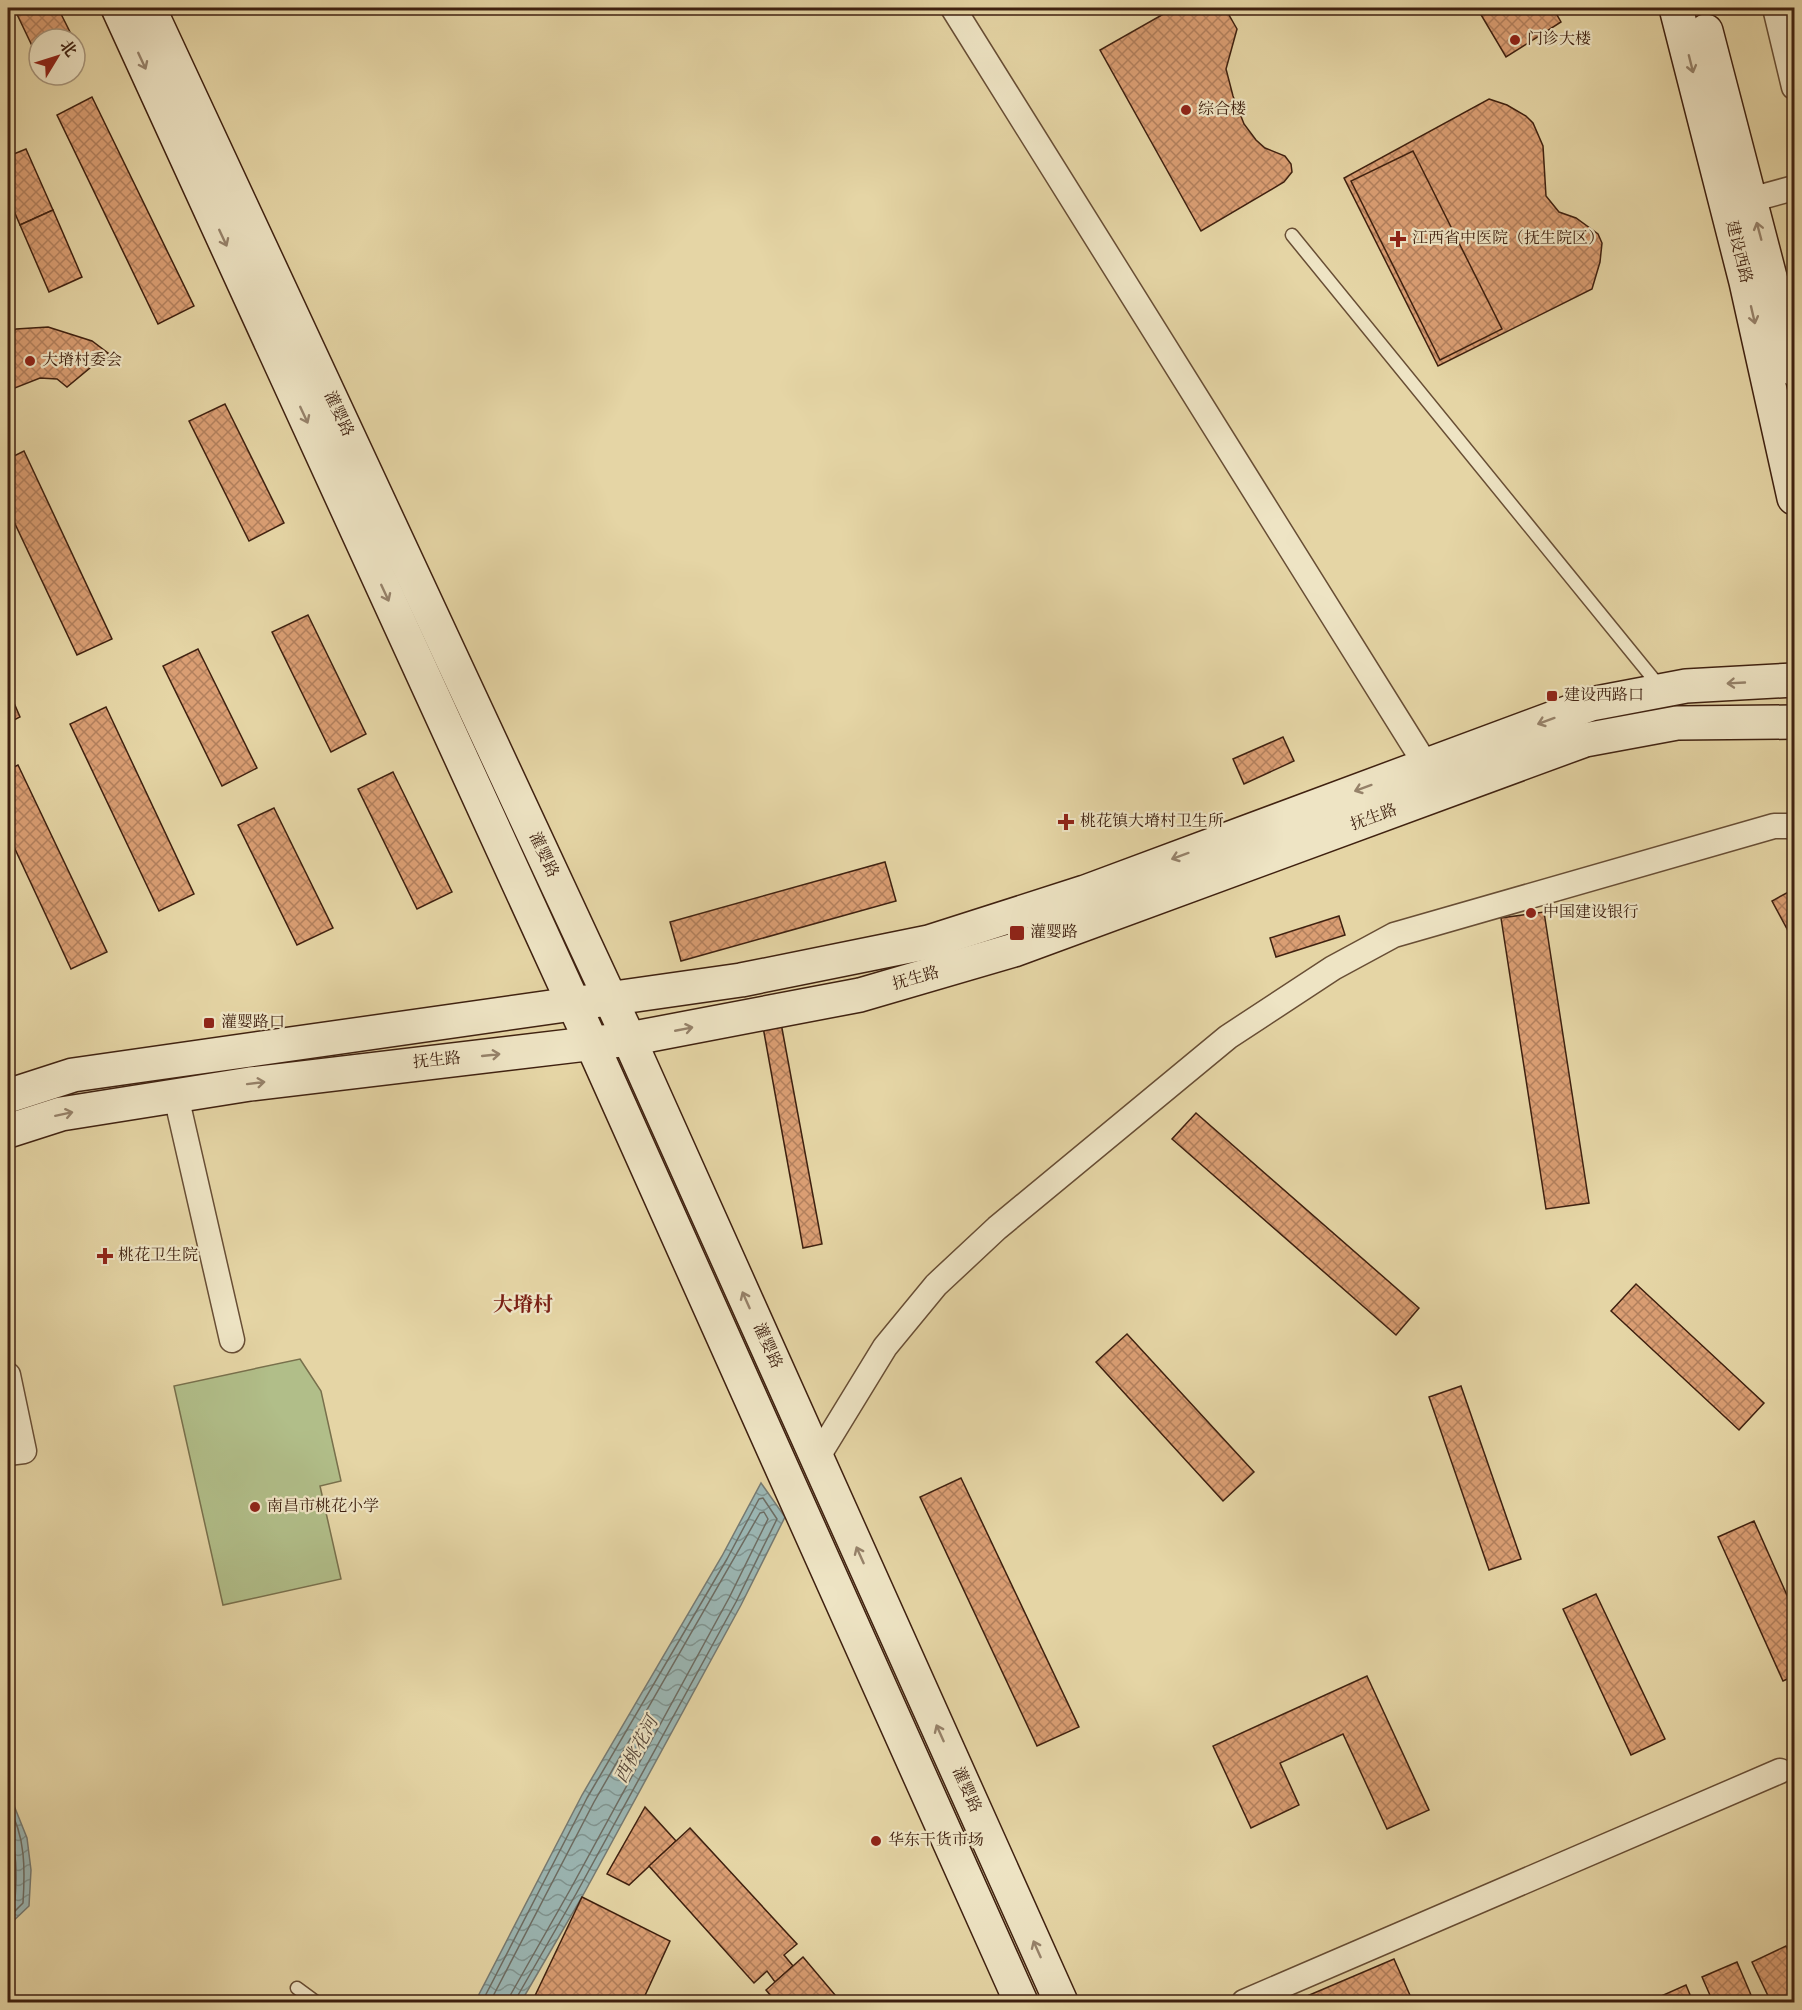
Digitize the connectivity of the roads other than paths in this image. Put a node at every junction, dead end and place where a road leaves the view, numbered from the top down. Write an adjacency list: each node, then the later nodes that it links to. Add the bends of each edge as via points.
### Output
1 (118, 8): 19 (main road, 灌婴路, one-way to 19)
2 (149, 8): 18 (main road, 灌婴路)
3 (953, 8): 16 (street)
4 (1676, 8): 12 (main road, 建设西路, one-way to 12, via 1746,282)
5 (1699, 8): 9 (main road, 建设西路)
6 (1775, 8): 7 (street)
7 (1794, 87)
8 (1794, 188): 9 (street)
9 (1750, 200): 11 (main road, 建设西路, one-way to 9)
10 (1292, 235): 14 (lane)
11 (1794, 369)
12 (1794, 498)
13 (1794, 680): 14 (main road, 抚生路, one-way to 14)
14 (1663, 690): 16 (main road, 抚生路, one-way to 16, via 1591,704)
15 (1794, 722): 20 (main road, 抚生路, one-way to 15, via 860,995 1014,950 1585,740 1677,723)
16 (1426, 765): 18 (main road, 抚生路, one-way to 18, via 1085,892 928,942 741,980)
17 (1794, 826): 28 (street, via 1774,826 1394,935 1333,968 1228,1037 997,1228 936,1285 885,1347)
18 (610, 999): 19 (main road, 抚生路); 20 (main road, 灌婴路)
19 (574, 1004): 21 (main road, 灌婴路); 22 (main road, 抚生路, via 73,1075)
20 (629, 1039): 21 (main road, 抚生路); 28 (main road, 灌婴路, one-way to 20)
21 (592, 1044): 23 (main road, 抚生路, one-way to 21); 32 (main road, 灌婴路)
22 (8, 1096)
23 (176, 1096): 24 (main road, 抚生路, one-way to 23, via 61,1114); 25 (street)
24 (8, 1131)
25 (232, 1340)
26 (8, 1375): 27 (street, via 24,1450)
27 (8, 1453)
28 (817, 1458): 33 (main road, 灌婴路, one-way to 28)
29 (1780, 1771): 34 (street)
30 (297, 1988): 31 (lane)
31 (316, 2002)
32 (1021, 2002)
33 (1061, 2002)
34 (1244, 2002)

